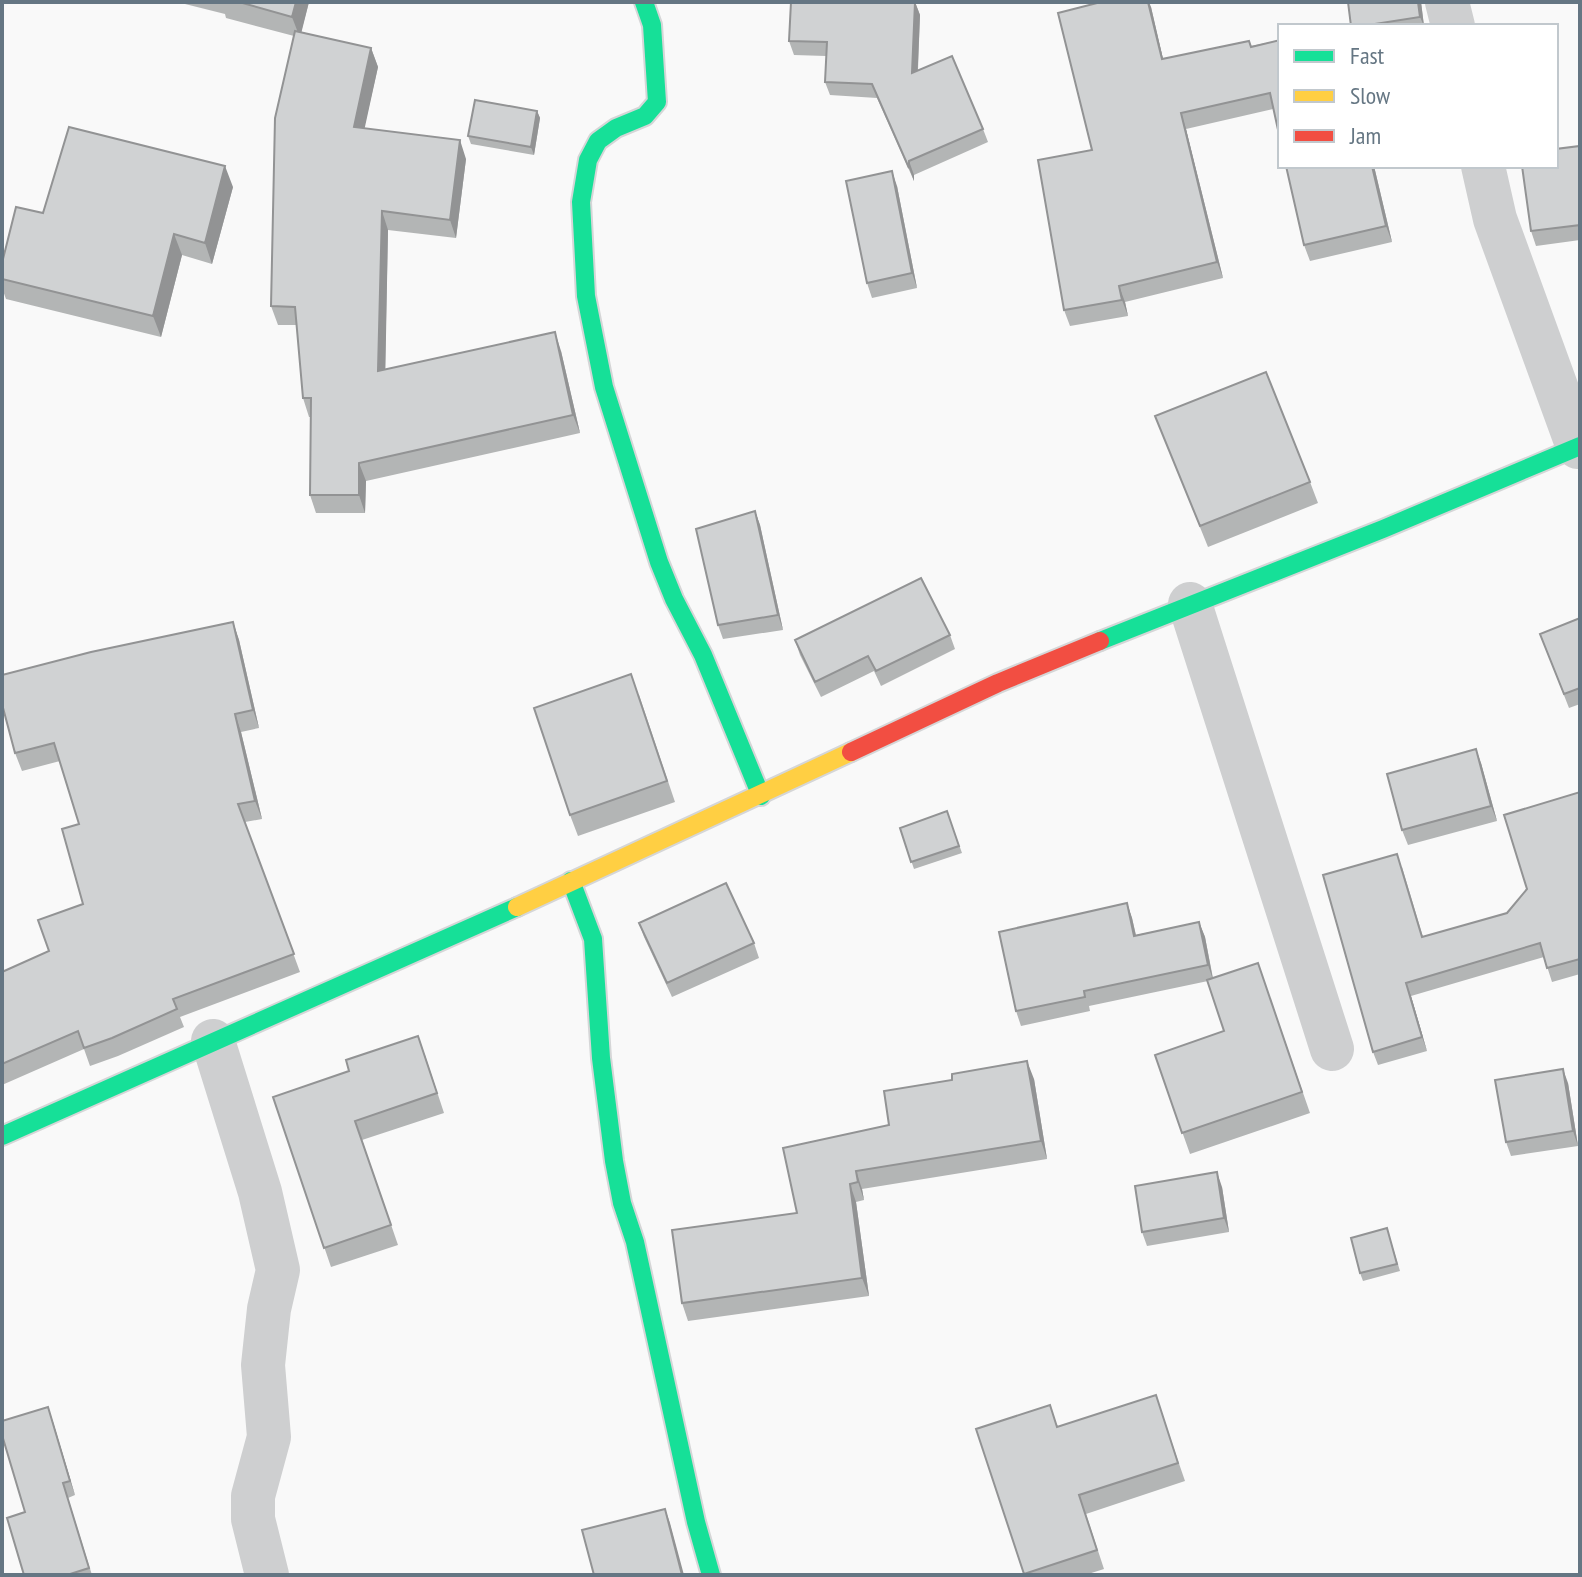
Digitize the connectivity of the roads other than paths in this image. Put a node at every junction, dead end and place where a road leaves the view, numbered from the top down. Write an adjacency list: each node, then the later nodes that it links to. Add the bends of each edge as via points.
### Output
1 (644, 2): 7 (street, via 652,25 657,102 646,117 612,130 592,150 580,190 581,269 611,414 652,540)
2 (1447, 2): 3 (street)
3 (1452, 24)
4 (1483, 168): 5 (street, via 1495,219)
5 (1579, 446): 6 (street)
6 (1190, 604): 7 (street, via 998,683); 10 (street)
7 (761, 796): 8 (street)
8 (571, 881): 9 (street); 13 (street, via 593,939 601,1058 622,1203)
9 (213, 1041): 11 (street); 12 (street, via 278,1270 263,1365 269,1437 253,1496 253,1519)
10 (1332, 1049)
11 (2, 1136)
12 (267, 1575)
13 (711, 1575)

